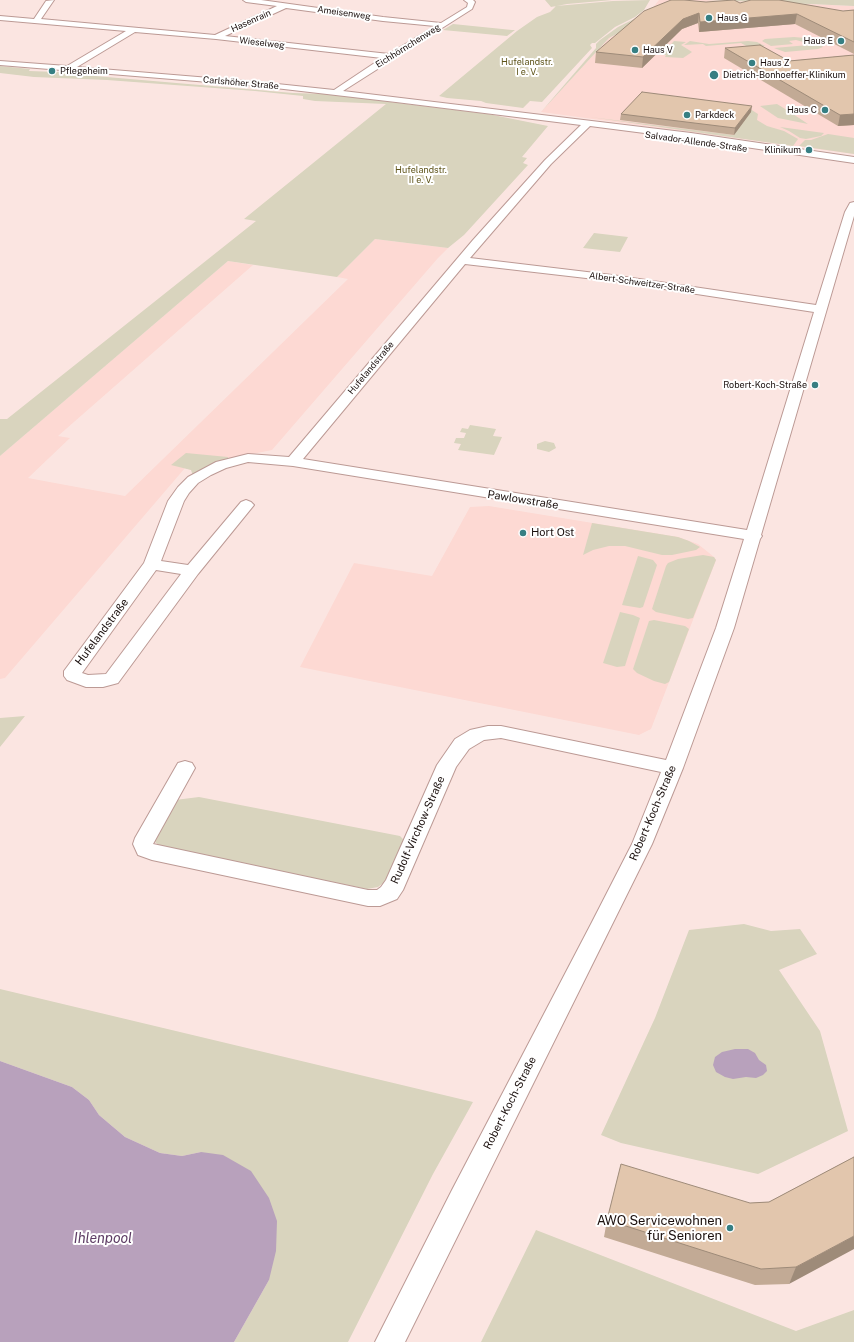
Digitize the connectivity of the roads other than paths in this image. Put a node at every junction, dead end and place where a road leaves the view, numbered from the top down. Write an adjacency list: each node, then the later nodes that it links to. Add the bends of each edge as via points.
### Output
1 (51, 0): 6 (street)
2 (246, 0): 4 (street, Ameisenweg)
3 (467, 0): 7 (street, Eichhörnchenweg, via 472,2 470,8)
4 (286, 5): 7 (street, Ameisenweg); 9 (street, Hasenrain)
5 (0, 18): 6 (street, Wieselweg)
6 (36, 21): 8 (street, Wieselweg)
7 (442, 25): 10 (street, Eichhörnchenweg)
8 (134, 30): 9 (street, Wieselweg); 12 (street)
9 (216, 37): 10 (street, Wieselweg)
10 (391, 57): 13 (street, Eichhörnchenweg)
11 (0, 64): 12 (street, Carlshöher Straße)
12 (68, 69): 13 (street, Carlshöher Straße)
13 (336, 92): 14 (street, Carlshöher Straße)
14 (480, 109): 15 (street, Salvador-Allende-Straße, via 540,122)
15 (586, 125): 16 (street, Salvador-Allende-Straße, via 748,144); 17 (street, Salvador-Allende-Straße); 19 (street, Hufelandstraße, via 548,162)
16 (854, 160)
17 (854, 166)
18 (854, 205): 20 (street, Robert-Koch-Straße, via 850,212 842,252)
19 (462, 260): 20 (street, Albert-Schweitzer-Straße, via 612,278); 21 (street, Hufelandstraße)
20 (821, 309): 23 (street, Robert-Koch-Straße)
21 (293, 462): 23 (street, Pawlowstraße); 24 (street, Hufelandstraße, via 248,458 221,465 193,480 176,501)
22 (246, 505): 25 (street, Hufelandstraße)
23 (754, 536): 27 (street, Robert-Koch-Straße, via 725,628)
24 (152, 564): 25 (street); 25 (street, Hufelandstraße, via 73,671 74,676 86,681 103,682 112,679)
25 (192, 571)
26 (185, 768): 27 (street, Rudolf-Virchow-Straße, via 145,838 145,849 368,898 380,898 389,893 395,884 446,765 462,744 477,735 501,732)
27 (673, 768): 28 (street, Robert-Koch-Straße, via 642,844)
28 (390, 1342)

